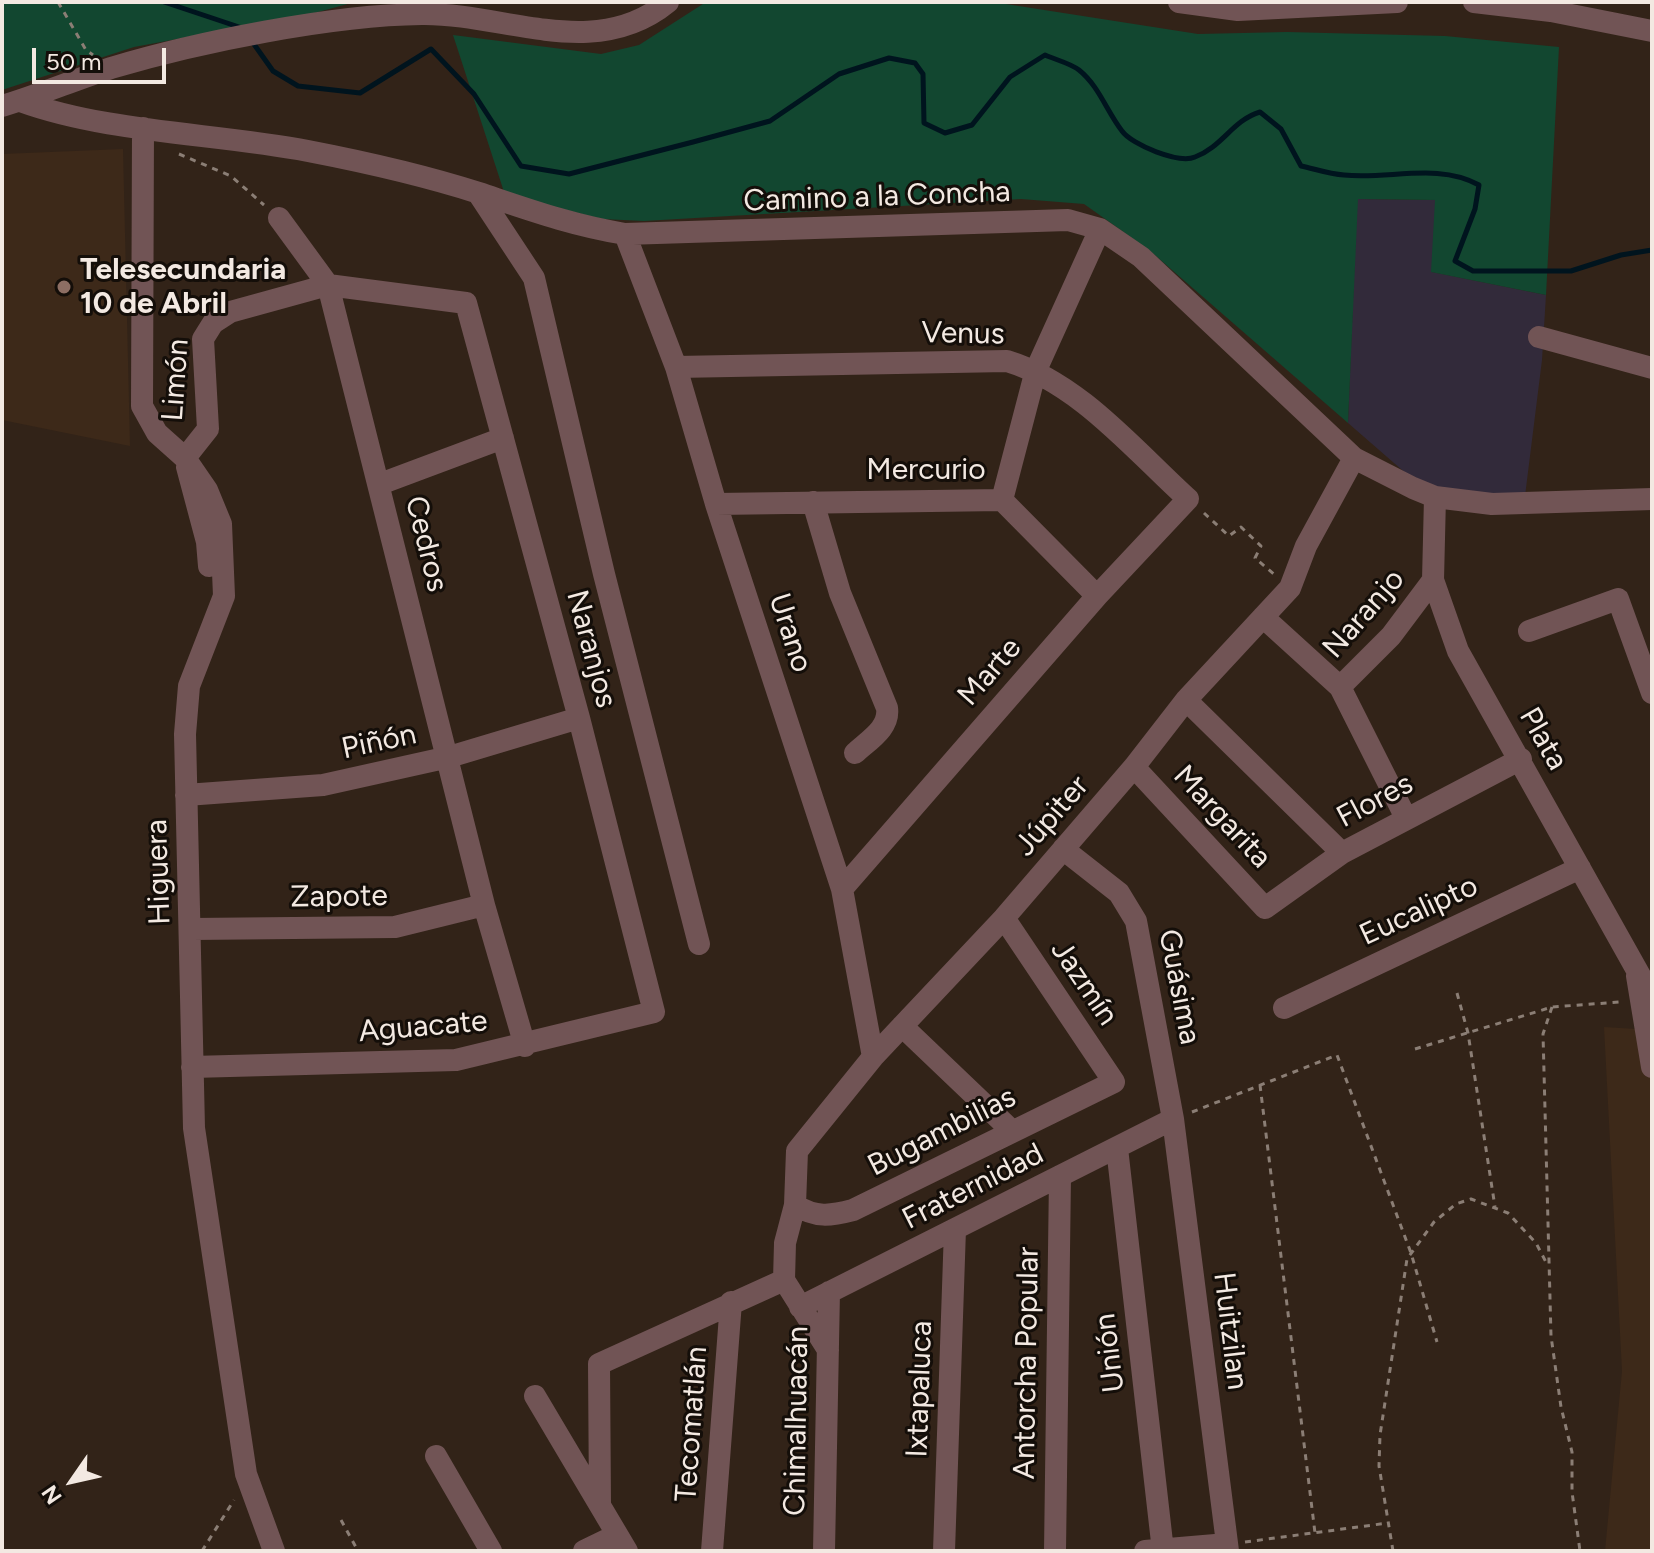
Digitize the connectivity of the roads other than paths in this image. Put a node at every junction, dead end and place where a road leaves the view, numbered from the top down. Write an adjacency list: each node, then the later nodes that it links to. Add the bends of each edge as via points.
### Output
1 (668, 2): 6 (street, Camino a la Concha, via 628,27 600,34 426,14 304,27 112,68)
2 (1179, 2): 3 (street, via 1238,10)
3 (1397, 2)
4 (1474, 2): 5 (street)
5 (1645, 26)
6 (11, 103): 7 (street, Camino a la Concha)
7 (152, 129): 8 (street, Camino a la Concha, via 305,151); 19 (street, Higuera, via 142,406 157,433)
8 (478, 193): 11 (street, Camino a la Concha, via 554,220); 50 (street, via 534,278)
9 (279, 218): 12 (street, Cedros)
10 (1100, 229): 11 (street, Camino a la Concha, via 1068,220); 17 (street); 20 (street, Camino a la Concha, via 1141,257)
11 (625, 234): 15 (street, Urano)
12 (328, 285): 13 (street, Limón); 19 (street, Limón, via 230,312 213,323 203,339 208,429); 21 (street, Cedros)
13 (466, 303): 18 (street, Naranjos)
14 (1539, 337): 16 (street)
15 (676, 367): 17 (street, Venus, via 1007,361); 27 (street, Urano)
16 (1652, 368)
17 (1036, 370): 23 (street, Venus, via 1061,384); 25 (street)
18 (503, 438): 21 (street); 35 (street, Naranjos)
19 (185, 458): 40 (street, Higuera, via 221,524 224,596 189,686)
20 (1354, 458): 22 (street, Camino a la Concha); 30 (street, Júpiter, via 1306,546 1290,588)
21 (380, 484): 37 (street, Cedros)
22 (1435, 497): 24 (street, Camino a la Concha, via 1492,504); 28 (street, Plata)
23 (1188, 499): 29 (street, Marte)
24 (1652, 499)
25 (1002, 500): 26 (street, Mercurio); 29 (street, Mercurio)
26 (813, 502): 27 (street, Mercurio); 36 (street, via 840,593 889,718)
27 (716, 504): 45 (street, Urano)
28 (1433, 580): 32 (street, Naranjo, via 1391,636); 38 (street, Plata, via 1458,651)
29 (1097, 596): 45 (street, Marte)
30 (1263, 617): 32 (street); 34 (street, Júpiter)
31 (1529, 631): 33 (street, via 1618,599)
32 (1340, 687): 41 (street)
33 (1652, 693)
34 (1186, 700): 39 (street, Júpiter); 43 (street)
35 (579, 718): 37 (street, Piñón); 53 (street, Naranjos)
36 (855, 753)
37 (449, 757): 40 (street, Piñón, via 323,785); 46 (street, Cedros)
38 (1521, 759): 41 (street, Flores); 44 (street, Plata)
39 (1134, 767): 42 (street, Júpiter); 47 (street, Margarita)
40 (186, 795): 49 (street, Higuera)
41 (1406, 818): 43 (street, Flores)
42 (1063, 849): 48 (street, Júpiter); 60 (street, Guásima, via 1119,893 1136,921)
43 (1342, 853): 47 (street, Flores)
44 (1580, 868): 51 (street, Plata, via 1635,963); 52 (street, Eucalipto)
45 (842, 889): 56 (street, Urano)
46 (484, 905): 49 (street, Zapote, via 395,927); 55 (street, Cedros)
47 (1265, 908)
48 (1004, 918): 54 (street, Júpiter); 59 (street, Jazmín)
49 (192, 929): 57 (street, Higuera)
50 (699, 944)
51 (1646, 998): 58 (street, Plata)
52 (1284, 1008)
53 (654, 1012): 55 (street, Aguacate)
54 (902, 1026): 56 (street, Júpiter); 61 (street)
55 (525, 1046): 57 (street, Aguacate, via 456,1060)
56 (873, 1057): 64 (street, Júpiter, via 797,1151)
57 (192, 1067): 77 (street, Higuera, via 194,1128 246,1474)
58 (1652, 1067)
59 (1114, 1082): 61 (street, Bugambilias)
60 (1173, 1119): 62 (street, Fraternidad); 75 (street, Huitzilan)
61 (1011, 1130): 64 (street, Bugambilias, via 853,1210 812,1215)
62 (1117, 1148): 63 (street, Fraternidad); 76 (street, Unión)
63 (1060, 1176): 65 (street, Fraternidad); 83 (street, Antorcha Popular)
64 (795, 1205): 66 (street, Júpiter, via 785,1243)
65 (955, 1229): 67 (street, Fraternidad); 82 (street, Ixtapaluca)
66 (784, 1280): 68 (street); 69 (street)
67 (829, 1292): 69 (street, Fraternidad); 70 (street, Chimalhuacán)
68 (731, 1302): 73 (street, via 599,1364); 80 (street, Tecomatlán)
69 (800, 1307): 70 (street)
70 (828, 1350): 81 (street, Chimalhuacán)
71 (535, 1396): 73 (street)
72 (436, 1456): 78 (street)
73 (600, 1505): 74 (street)
74 (622, 1543): 79 (street)
75 (1228, 1548): 76 (street)
76 (1157, 1550)
77 (274, 1551)
78 (491, 1551)
79 (584, 1551)
80 (712, 1551)
81 (824, 1551)
82 (944, 1551)
83 (1055, 1551)

